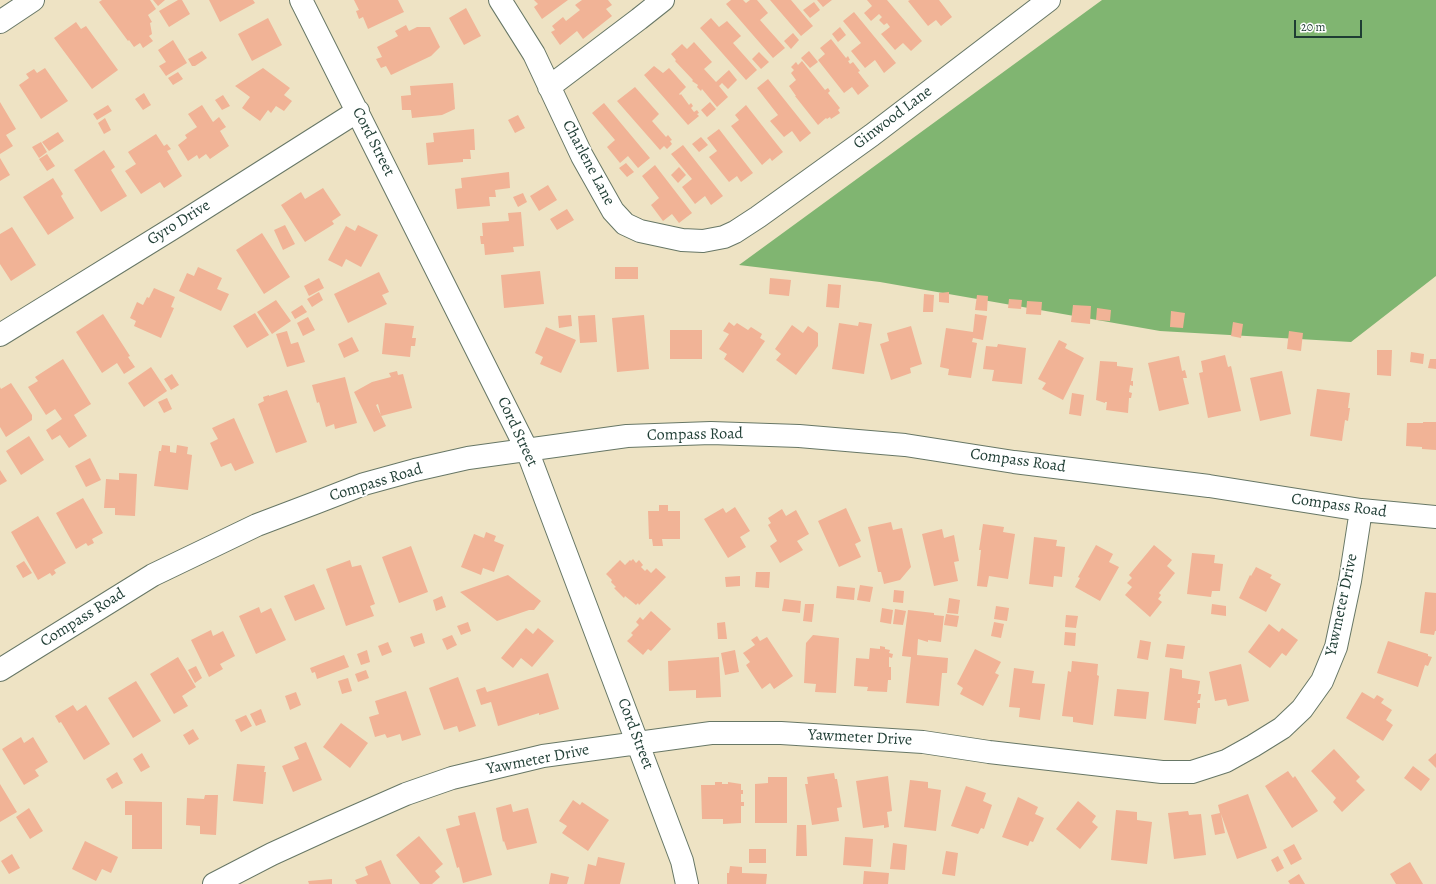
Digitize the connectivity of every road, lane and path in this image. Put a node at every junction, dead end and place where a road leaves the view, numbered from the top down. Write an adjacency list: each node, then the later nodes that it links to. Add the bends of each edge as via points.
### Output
1 (33, 0): 6 (street)
2 (301, 0): 8 (street, Cord Street)
3 (500, 0): 7 (street, Charlene Lane, via 534,54)
4 (663, 0): 7 (street)
5 (1049, 0): 9 (street, Ginwood Lane, via 872,135)
6 (0, 22)
7 (549, 87): 9 (street, Charlene Lane, via 602,193 625,224 640,231 682,240 712,240)
8 (358, 111): 10 (street, Gyro Drive); 11 (street, Cord Street)
9 (735, 232)
10 (0, 335)
11 (527, 450): 12 (street, Compass Road, via 627,436 711,433 799,436 905,445 1014,462 1209,486); 14 (street, Compass Road, via 468,458 364,484 257,525 153,575); 15 (street, Cord Street)
12 (1361, 510): 13 (street, Compass Road); 15 (street, Yawmeter Drive, via 1350,581 1336,646 1322,680 1302,709 1282,728 1226,761 1192,772 1162,772 923,742 781,733 711,733)
13 (1436, 517)
14 (0, 670)
15 (638, 742): 16 (street, Yawmeter Drive, via 544,756 452,778 406,794 331,827); 17 (street, Cord Street, via 682,861)
16 (214, 884)
17 (687, 884)

